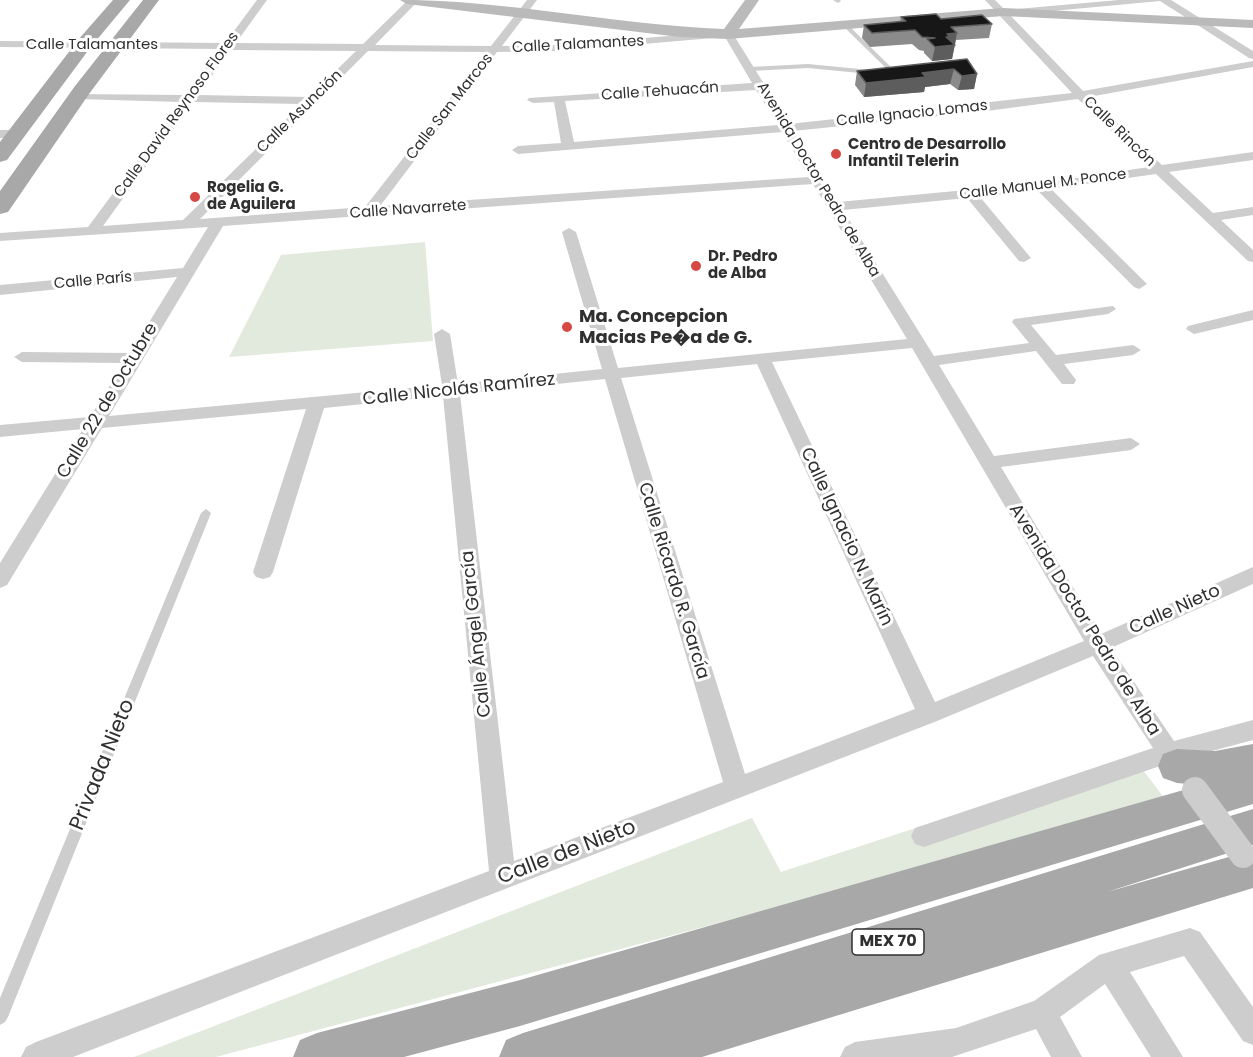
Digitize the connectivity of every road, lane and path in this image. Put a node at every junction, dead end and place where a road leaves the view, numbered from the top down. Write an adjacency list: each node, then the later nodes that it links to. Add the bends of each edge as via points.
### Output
1 (122, 0): 24 (main road)
2 (151, 0): 25 (main road)
3 (261, 0): 26 (street, Calle David Reynoso Flores)
4 (407, 0): 5 (street)
5 (413, 0): 13 (street); 27 (street, Calle Asunción)
6 (532, 0): 13 (street, Calle San Marcos)
7 (752, 0): 15 (street)
8 (990, 0): 12 (street, Calle Rincón)
9 (1155, 0): 11 (street)
10 (1164, 0): 16 (street)
11 (1088, 5): 12 (street); 14 (street, via 1089,12)
12 (1003, 12): 14 (street); 19 (street); 35 (street, Calle Rincón)
13 (522, 13): 22 (street); 28 (street, Calle San Marcos)
14 (1101, 17): 16 (street)
15 (740, 18): 18 (street); 20 (street)
16 (1198, 21): 17 (street); 29 (street)
17 (1253, 24)
18 (777, 30): 19 (street); 20 (street)
19 (850, 30): 21 (lane); 32 (lane)
20 (728, 34): 22 (street); 30 (street, Avenida Doctor Pedro de Alba)
21 (865, 34)
22 (680, 35): 28 (street, Calle Talamantes, via 561,48)
23 (0, 44): 24 (street, Calle Talamantes)
24 (84, 44): 25 (street, Calle Talamantes); 41 (main road)
25 (116, 44): 26 (street, Calle Talamantes); 34 (main road)
26 (228, 46): 27 (street, Calle Talamantes); 36 (street, Calle David Reynoso Flores)
27 (367, 47): 28 (street, Calle Talamantes); 39 (street, Calle Asunción)
28 (494, 49): 53 (street, Calle San Marcos)
29 (1252, 57): 35 (street, Calle Ignacio Lomas, via 1171,82)
30 (750, 69): 31 (lane, via 808,66); 33 (street, Avenida Doctor Pedro de Alba)
31 (872, 72)
32 (892, 72)
33 (761, 86): 37 (street, Calle Tehuacán); 40 (street, Avenida Doctor Pedro de Alba)
34 (78, 96): 36 (street); 50 (main road)
35 (1082, 97): 40 (street, Calle Ignacio Lomas); 46 (street, Calle Rincón)
36 (188, 98): 39 (street); 57 (street, Calle David Reynoso Flores)
37 (559, 99): 38 (street, Calle Tehuacán); 42 (street)
38 (533, 100)
39 (309, 101): 56 (street, Calle Asunción)
40 (787, 127): 42 (street, Calle Ignacio Lomas); 47 (street, Avenida Doctor Pedro de Alba)
41 (8, 134): 44 (main road)
42 (567, 145): 43 (street, Calle Ignacio Lomas)
43 (518, 150)
44 (0, 156)
45 (1253, 156): 46 (street, Calle Manuel M. Ponce)
46 (1158, 170): 48 (street, Calle Manuel M. Ponce); 54 (street, Calle Rincón)
47 (816, 180): 51 (street, Avenida Doctor Pedro de Alba); 53 (street, Calle Navarrete)
48 (1041, 187): 49 (street, Calle Manuel M. Ponce); 63 (street)
49 (971, 195): 51 (street, Calle Manuel M. Ponce); 60 (street)
50 (0, 207)
51 (832, 207): 69 (street, Avenida Doctor Pedro de Alba)
52 (1253, 211): 54 (street)
53 (367, 214): 55 (street, Calle Navarrete)
54 (1210, 218): 61 (street, Calle Rincón)
55 (218, 222): 56 (street, Calle Navarrete); 62 (street, Calle 22 de Octubre)
56 (187, 224): 57 (street, Calle Navarrete)
57 (92, 231): 59 (street, Calle Navarrete)
58 (568, 232): 77 (street, Calle Ricardo R. García)
59 (0, 237)
60 (1024, 258)
61 (1253, 258)
62 (186, 272): 64 (street, Calle París); 73 (street, Calle 22 de Octubre)
63 (1139, 284)
64 (0, 290)
65 (1108, 309): 70 (street, via 1020,322)
66 (1253, 315): 67 (street)
67 (1194, 329)
68 (442, 334): 79 (street, Calle Ángel García)
69 (917, 343): 74 (street, Calle Nicolás Ramírez); 76 (street, Avenida Doctor Pedro de Alba)
70 (1039, 346): 75 (street); 76 (street)
71 (1133, 350): 75 (street)
72 (22, 357): 73 (street)
73 (135, 358): 81 (street, Calle 22 de Octubre)
74 (763, 360): 77 (street, Calle Nicolás Ramírez); 90 (street, Calle Ignacio N. Marín)
75 (1053, 361): 78 (street)
76 (929, 362): 84 (street, Avenida Doctor Pedro de Alba)
77 (610, 375): 79 (street, Calle Nicolás Ramírez); 94 (street, Calle Ricardo R. García)
78 (1068, 380)
79 (451, 390): 80 (street, Calle Nicolás Ramírez); 98 (street, Calle Ángel García)
80 (317, 403): 81 (street, Calle Nicolás Ramírez); 86 (street)
81 (94, 424): 82 (street, Calle Nicolás Ramírez); 88 (street, Calle 22 de Octubre)
82 (0, 431)
83 (1131, 444): 84 (street)
84 (987, 463): 89 (street, Avenida Doctor Pedro de Alba)
85 (206, 513): 101 (lane, Privada Nieto)
86 (263, 572)
87 (1253, 575): 89 (street, Calle Nieto)
88 (0, 580)
89 (1097, 645): 90 (street, Calle de Nieto); 93 (street, Avenida Doctor Pedro de Alba)
90 (929, 714): 94 (street, Calle de Nieto)
91 (1253, 730): 93 (street)
92 (1253, 761): 93 (main road, via 1228,769)
93 (1180, 770): 96 (street); 97 (street, Avenida Doctor Pedro de Alba, bridge)
94 (737, 787): 98 (street, Calle de Nieto)
95 (1253, 787): 105 (main road, MEX 70, via 520,1003)
96 (924, 836)
97 (1250, 855): 106 (main road, MEX 70); 107 (main road, via 645,1051)
98 (503, 877): 104 (street, Calle de Nieto)
99 (1109, 965): 100 (street); 102 (street, via 1190,941); 110 (street)
100 (1042, 1013): 103 (street); 109 (street)
101 (0, 1017)
102 (1253, 1031)
103 (960, 1049): 108 (street)
104 (36, 1057)
105 (317, 1057)
106 (523, 1057)
107 (610, 1057)
108 (855, 1057)
109 (1067, 1057)
110 (1167, 1057)

